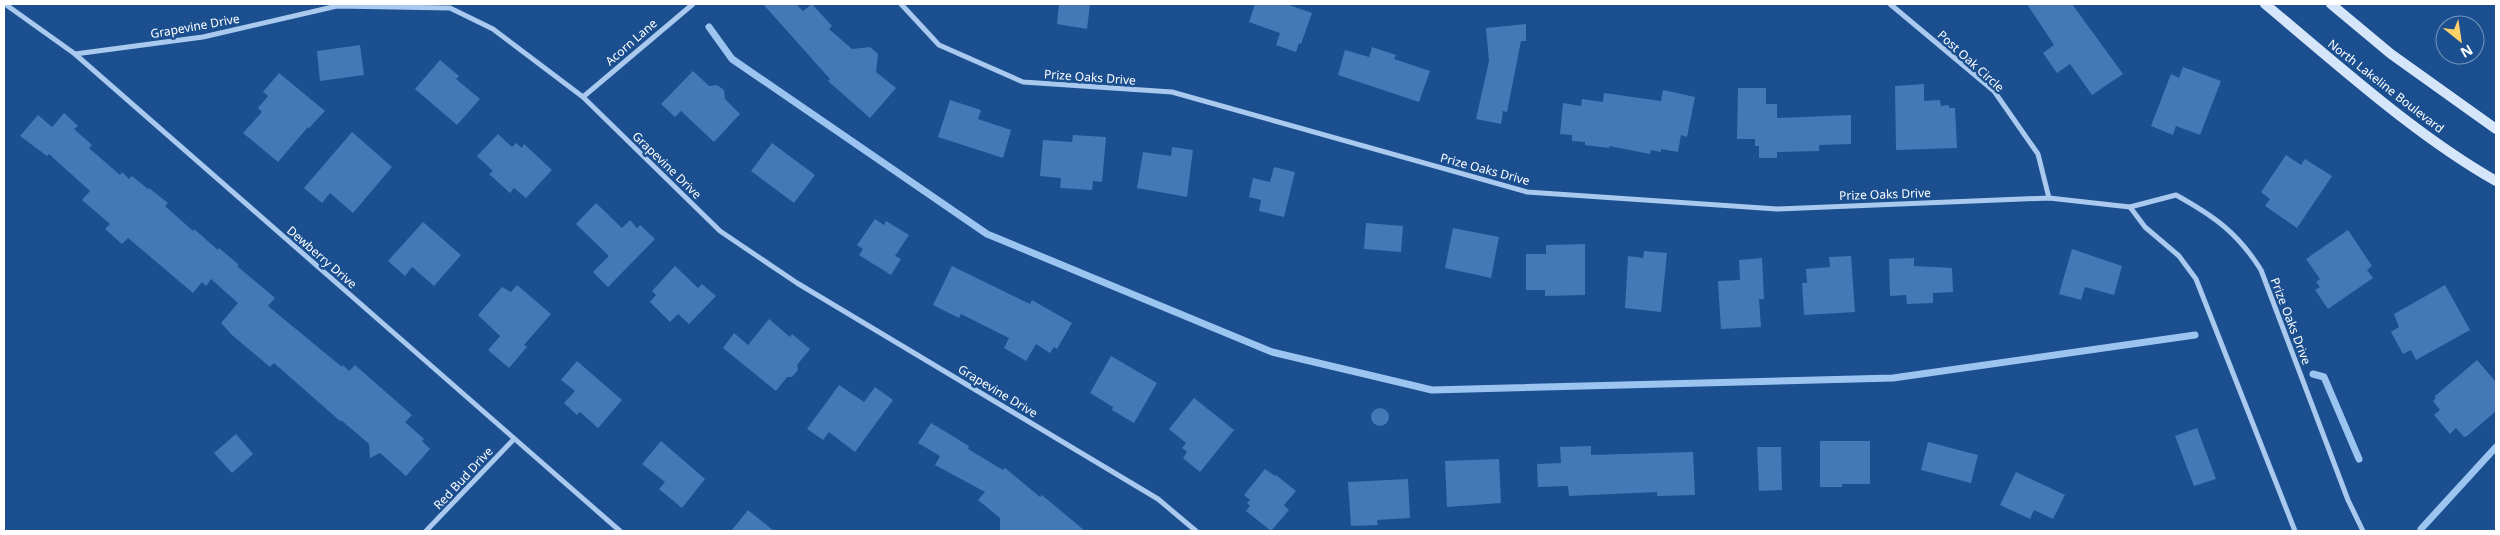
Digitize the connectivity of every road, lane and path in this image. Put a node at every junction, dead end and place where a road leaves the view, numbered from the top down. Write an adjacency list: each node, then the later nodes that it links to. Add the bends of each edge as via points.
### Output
1 (5, 4): 7 (street, Dewberry Drive)
2 (693, 4): 8 (street, Acorn Lane)
3 (901, 4): 11 (street, Prize Oaks Drive, via 939,45 1023,82 1172,92 1527,192 1777,208)
4 (1890, 4): 11 (street, Post Oak Circle, via 1994,91 2038,154)
5 (2265, 4): 10 (main road, North Lakeline Boulevard, via 2358,82 2467,164)
6 (2331, 4): 9 (main road, via 2390,54)
7 (75, 54): 8 (street, Grapevine Drive, via 203,36 338,6 450,8 493,29); 13 (street, Dewberry Drive)
8 (583, 97): 16 (street, Grapevine Drive, via 720,231 797,283 1158,499)
9 (2496, 130)
10 (2496, 181)
11 (2049, 198): 12 (street, Prize Oaks Drive)
12 (2130, 206): 17 (street, via 2145,227 2179,256 2196,279); 18 (street, Prize Oaks Drive, via 2176,195 2208,212 2248,249 2273,298 2348,500)
13 (514, 439): 14 (street, Red Bud Drive); 15 (street, Dewberry Drive)
14 (426, 531)
15 (620, 531)
16 (1196, 531)
17 (2295, 531)
18 (2363, 531)

